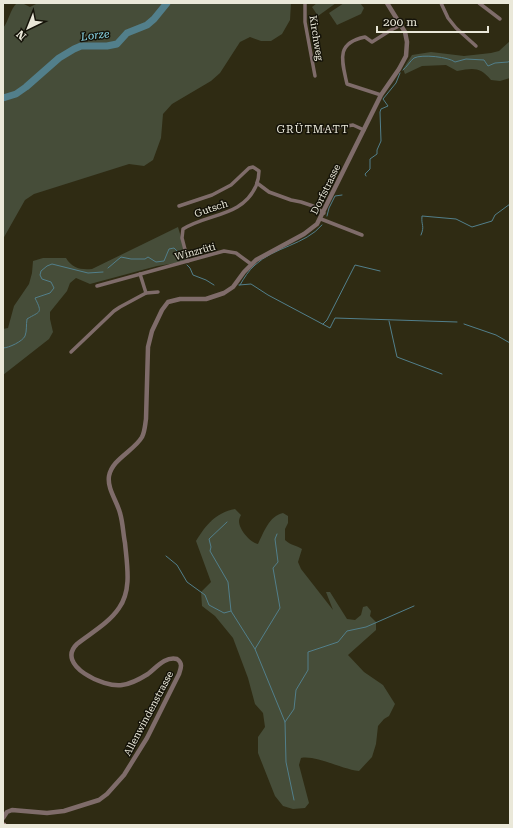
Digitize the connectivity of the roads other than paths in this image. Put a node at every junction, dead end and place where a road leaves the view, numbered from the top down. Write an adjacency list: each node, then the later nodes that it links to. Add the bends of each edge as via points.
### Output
1 (305, 3): 8 (street, Kirchweg, via 305,22)
2 (387, 3): 6 (street, Dorfstrasse)
3 (441, 3): 7 (street, via 456,28)
4 (479, 3): 5 (street)
5 (500, 20)
6 (401, 25): 9 (street, Dorfstrasse, via 407,42 406,56); 9 (street, via 372,42 365,37 356,39 343,51 342,64 347,84)
7 (476, 46)
8 (315, 76)
9 (381, 95): 10 (street, Dorfstrasse)
10 (364, 130): 11 (street, via 353,125); 14 (street, Dorfstrasse)
11 (318, 131)
12 (257, 183): 13 (street, Gutsch, via 259,171 253,167 249,168 231,185 212,195); 14 (street, via 269,192 313,206); 17 (street, Gutsch, via 248,200 240,206 192,223 183,229 182,238)
13 (179, 206)
14 (324, 213): 15 (street, Dorfstrasse)
15 (321, 219): 16 (street); 18 (street, Dorfstrasse, via 312,229)
16 (362, 235)
17 (188, 261): 18 (street, Winzrüti, via 224,251 240,255); 19 (street, Winzrüti)
18 (251, 264): 23 (street, Dorfstrasse, via 224,293 206,299 180,299 168,302)
19 (140, 274): 20 (street, Winzrüti); 22 (street)
20 (97, 286)
21 (158, 292): 22 (street)
22 (146, 293): 24 (street, via 114,311)
23 (154, 326): 25 (street, Allenwindenstrasse, via 148,347 144,430 138,442 113,467 109,476 109,485 122,521 128,581 126,594 119,609 74,647 71,656 73,663 83,672 116,686 136,681 171,658 179,660 182,668 147,738 124,775 107,794 99,800 64,811 12,810)
24 (71, 352)
25 (3, 818)

